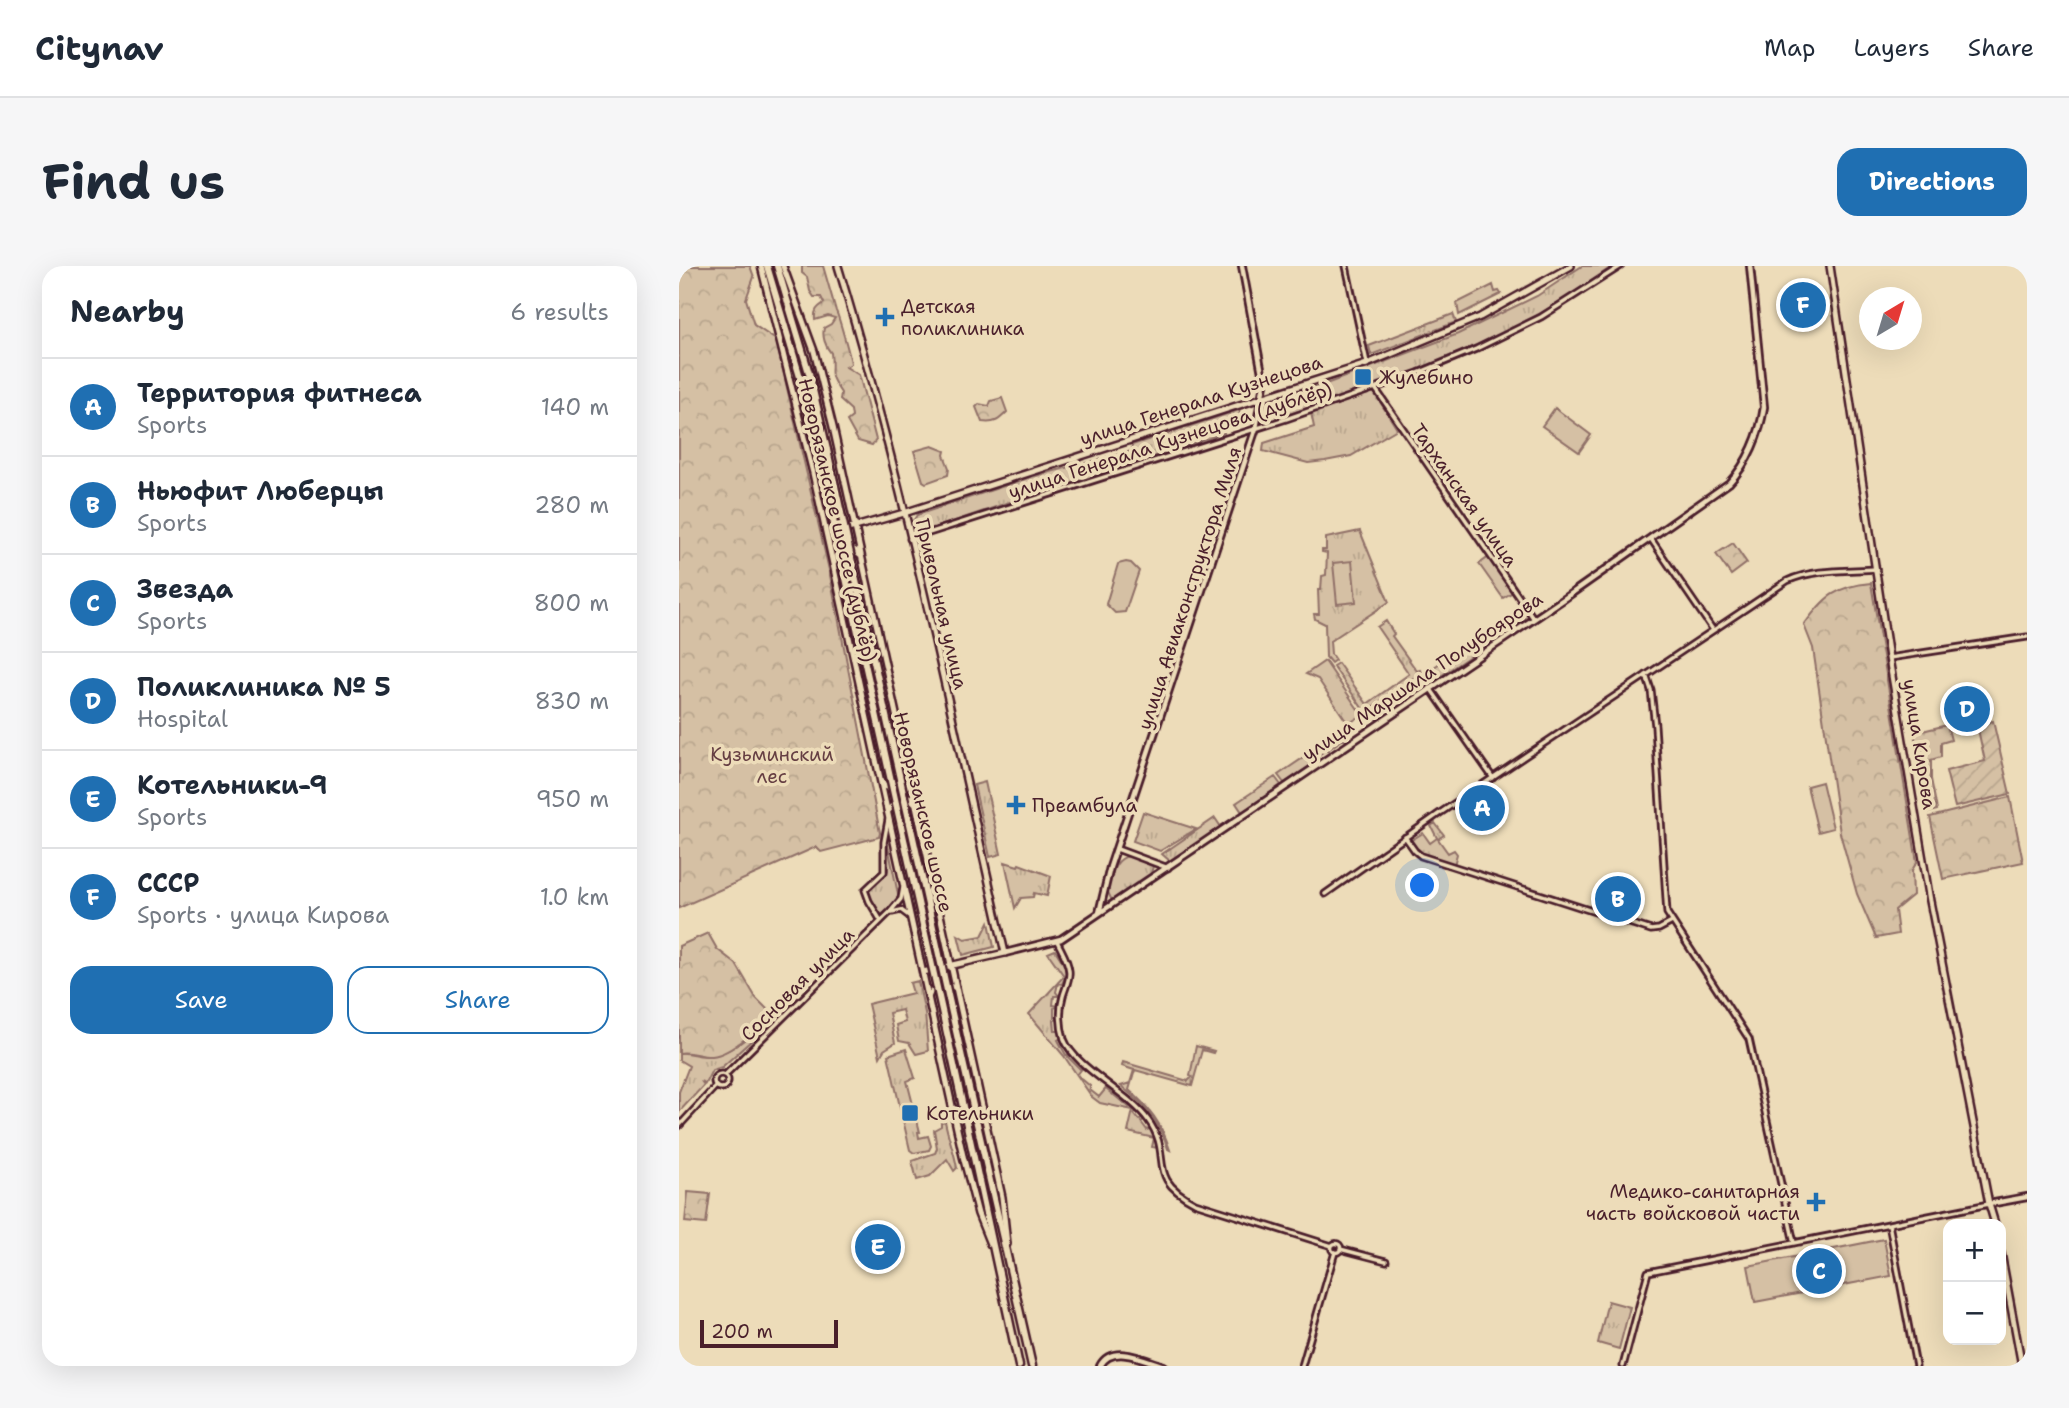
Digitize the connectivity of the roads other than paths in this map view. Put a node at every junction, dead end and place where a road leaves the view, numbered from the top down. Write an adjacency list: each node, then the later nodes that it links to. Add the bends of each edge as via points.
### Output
1 (761, 266): 18 (main road, Новорязанское шоссе (дублёр))
2 (767, 266): 63 (highway, Новорязанское шоссе, bridge, via 818,452)
3 (777, 266): 62 (highway, Новорязанское шоссе, bridge, via 809,373)
4 (783, 266): 17 (main road, Новорязанское шоссе (дублёр), via 814,351)
5 (838, 266): 16 (main road, Привольная улица)
6 (1242, 266): 14 (street, улица Авиаконструктора Миля)
7 (1346, 266): 12 (street)
8 (1571, 266): 12 (main road, улица Генерала Кузнецова, via 1481,317)
9 (1621, 266): 13 (street, улица Генерала Кузнецова (дублёр), via 1511,332)
10 (1750, 266): 20 (street, улица Маршала Полубоярова, via 1764,394 1758,431 1744,465 1729,483)
11 (1830, 266): 23 (main road, улица Кирова)
12 (1367, 364): 14 (main road, улица Генерала Кузнецова)
13 (1375, 388): 15 (street, улица Генерала Кузнецова (дублёр)); 24 (street, Тарханская улица)
14 (1263, 397): 15 (street, улица Авиаконструктора Миля); 16 (main road, улица Генерала Кузнецова)
15 (1256, 428): 19 (street, улица Генерала Кузнецова (дублёр)); 36 (street, улица Авиаконструктора Миля)
16 (904, 513): 17 (main road, улица Генерала Кузнецова); 19 (main road, Привольная улица)
17 (856, 526): 18 (main road, улица Генерала Кузнецова); 21 (main road, Новорязанское шоссе (дублёр))
18 (827, 535): 22 (main road, Новорязанское шоссе (дублёр))
19 (911, 539): 46 (main road, Привольная улица)
20 (1651, 539): 24 (street, улица Маршала Полубоярова); 25 (street)
21 (862, 559): 22 (main road, via 855,550 844,548); 30 (main road, Новорязанское шоссе (дублёр))
22 (834, 566): 32 (main road, Новорязанское шоссе (дублёр))
23 (1876, 569): 25 (street, via 1794,578); 27 (main road, улица Кирова)
24 (1534, 619): 29 (street, улица Маршала Полубоярова)
25 (1713, 630): 28 (street)
26 (2027, 637): 27 (street)
27 (1889, 658): 55 (main road, улица Кирова)
28 (1646, 675): 31 (street); 44 (street, via 1655,726 1666,908)
29 (1430, 688): 31 (street); 37 (street, улица Маршала Полубоярова)
30 (909, 776): 32 (main road, via 907,786 898,791); 33 (main road, Новорязанское шоссе (дублёр))
31 (1493, 778): 35 (street)
32 (881, 782): 34 (main road, Новорязанское шоссе (дублёр))
33 (916, 805): 34 (main road, via 909,797 900,797 891,804); 47 (main road, Новорязанское шоссе (дублёр))
34 (888, 815): 38 (main road, Новорязанское шоссе (дублёр)); 43 (street, via 884,872 865,890)
35 (1405, 837): 39 (street); 44 (street, via 1421,856 1485,878 1651,930)
36 (1117, 849): 37 (street); 41 (street, улица Авиаконструктора Миля)
37 (1168, 868): 41 (street, улица Маршала Полубоярова)
38 (902, 880): 40 (street, Сосновая улица, via 901,899); 42 (main road, Новорязанское шоссе (дублёр))
39 (1325, 894)
40 (890, 912): 42 (street, via 901,910); 43 (street, Сосновая улица)
41 (1099, 914): 45 (street, улица Маршала Полубоярова)
42 (911, 918): 48 (main road, Новорязанское шоссе (дублёр))
43 (881, 921): 51 (street, Сосновая улица)
44 (1672, 922): 58 (street, via 1749,1039)
45 (1057, 941): 46 (street, улица Маршала Полубоярова); 59 (street, via 1069,972 1061,1009 1065,1040 1149,1120 1158,1138 1168,1184 1195,1203)
46 (1005, 953): 47 (main road, улица Маршала Полубоярова)
47 (951, 966): 48 (main road, улица Маршала Полубоярова); 49 (main road, Новорязанское шоссе (дублёр))
48 (923, 972): 50 (main road, Новорязанское шоссе (дублёр))
49 (958, 993): 50 (street, via 948,983 939,984); 62 (main road, Новорязанское шоссе (дублёр), via 1002,1197)
50 (929, 1000): 63 (main road, Новорязанское шоссе (дублёр), via 975,1202)
51 (725, 1075): 52 (street, Сосновая улица, via 715,1077); 52 (street, Сосновая улица, via 727,1084)
52 (716, 1086): 53 (street, Сосновая улица)
53 (679, 1126)
54 (2027, 1197): 55 (street)
55 (1989, 1204): 56 (main road, улица Кирова); 57 (street)
56 (1994, 1219)
57 (1889, 1224): 58 (street); 72 (street)
58 (1794, 1243): 71 (street, via 1648,1272)
59 (1332, 1246): 60 (street, via 1337,1244); 61 (street)
60 (1340, 1249): 61 (street); 64 (street)
61 (1335, 1252): 70 (street)
62 (1008, 1253): 67 (highway, Новорязанское шоссе)
63 (997, 1259): 66 (highway, Новорязанское шоссе)
64 (1386, 1261)
65 (2006, 1280): 73 (main road)
66 (1019, 1366)
67 (1032, 1366)
68 (1100, 1366): 69 (street, via 1117,1353)
69 (1163, 1366)
70 (1302, 1366)
71 (1623, 1366)
72 (1916, 1366)
73 (2022, 1366)

